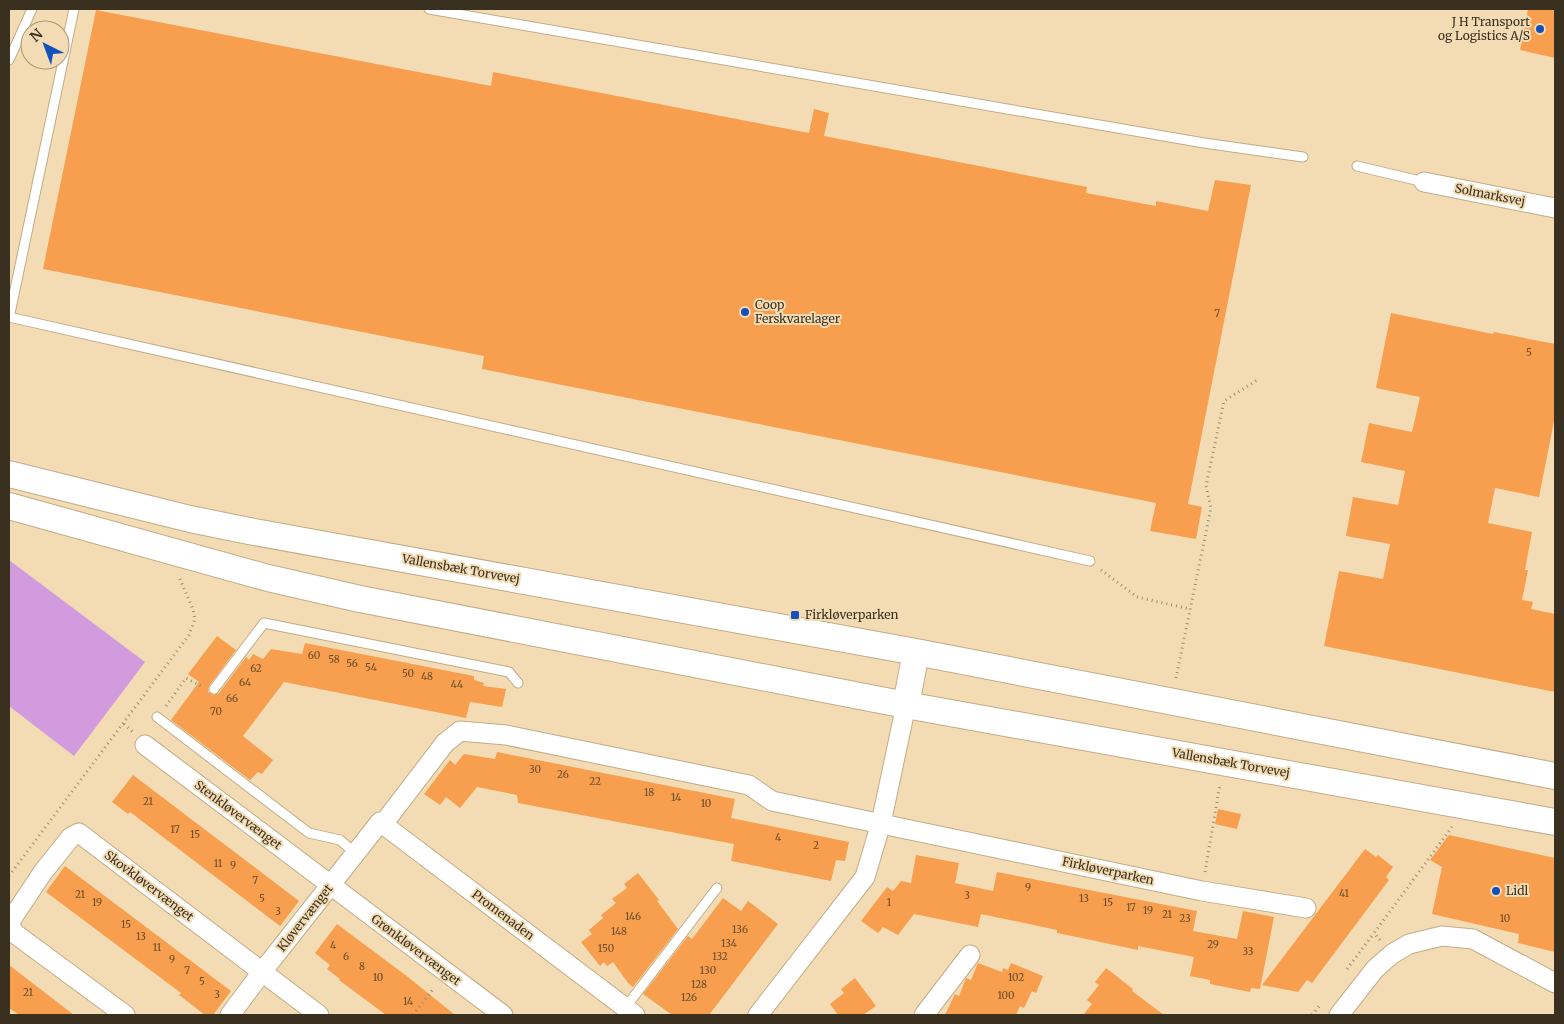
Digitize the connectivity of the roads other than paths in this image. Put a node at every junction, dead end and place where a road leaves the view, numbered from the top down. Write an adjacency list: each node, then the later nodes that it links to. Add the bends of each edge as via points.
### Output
1 (32, 9): 4 (lane)
2 (74, 9): 9 (lane)
3 (429, 9): 5 (lane, via 1204,143)
4 (9, 60)
5 (1303, 157)
6 (1357, 166): 7 (lane)
7 (1424, 182): 8 (street, Solmarksvej)
8 (1555, 208)
9 (9, 317): 12 (lane)
10 (9, 474): 13 (street, Vallensbæk Torvevej, via 200,521)
11 (9, 506): 16 (street, Vallensbæk Torvevej, via 341,595)
12 (1090, 562)
13 (916, 652): 16 (street); 19 (street, Vallensbæk Torvevej)
14 (518, 683): 15 (lane, via 509,672 264,624)
15 (214, 689)
16 (906, 705): 20 (street, Vallensbæk Torvevej); 22 (street)
17 (157, 717): 23 (lane, via 309,833 340,840)
18 (145, 745): 24 (street, Stenkløvervænget)
19 (1555, 776)
20 (1555, 822)
21 (381, 823): 22 (street, Firkløverparken, via 446,743 460,731 506,735 749,785 772,801); 23 (street, Kløvervænget); 30 (street, Promenaden)
22 (881, 823): 26 (street, Firkløverparken, via 1202,891); 35 (street, via 865,877)
23 (356, 853): 24 (street, Kløvervænget)
24 (330, 885): 28 (street, Kløvervænget); 34 (street, Grønkløvervænget)
25 (717, 888): 30 (lane, Promenaden)
26 (1306, 908)
27 (970, 955): 36 (street)
28 (262, 972): 31 (street, Skovkløvervænget, via 79,833 71,836 9,923 14,933); 32 (street, Kløvervænget); 33 (street)
29 (1555, 983): 37 (street, via 1473,939 1442,936 1410,944 1392,954 1375,969)
30 (630, 1011)
31 (126, 1015)
32 (230, 1015)
33 (318, 1015)
34 (502, 1015)
35 (758, 1015)
36 (924, 1015)
37 (1340, 1015)

